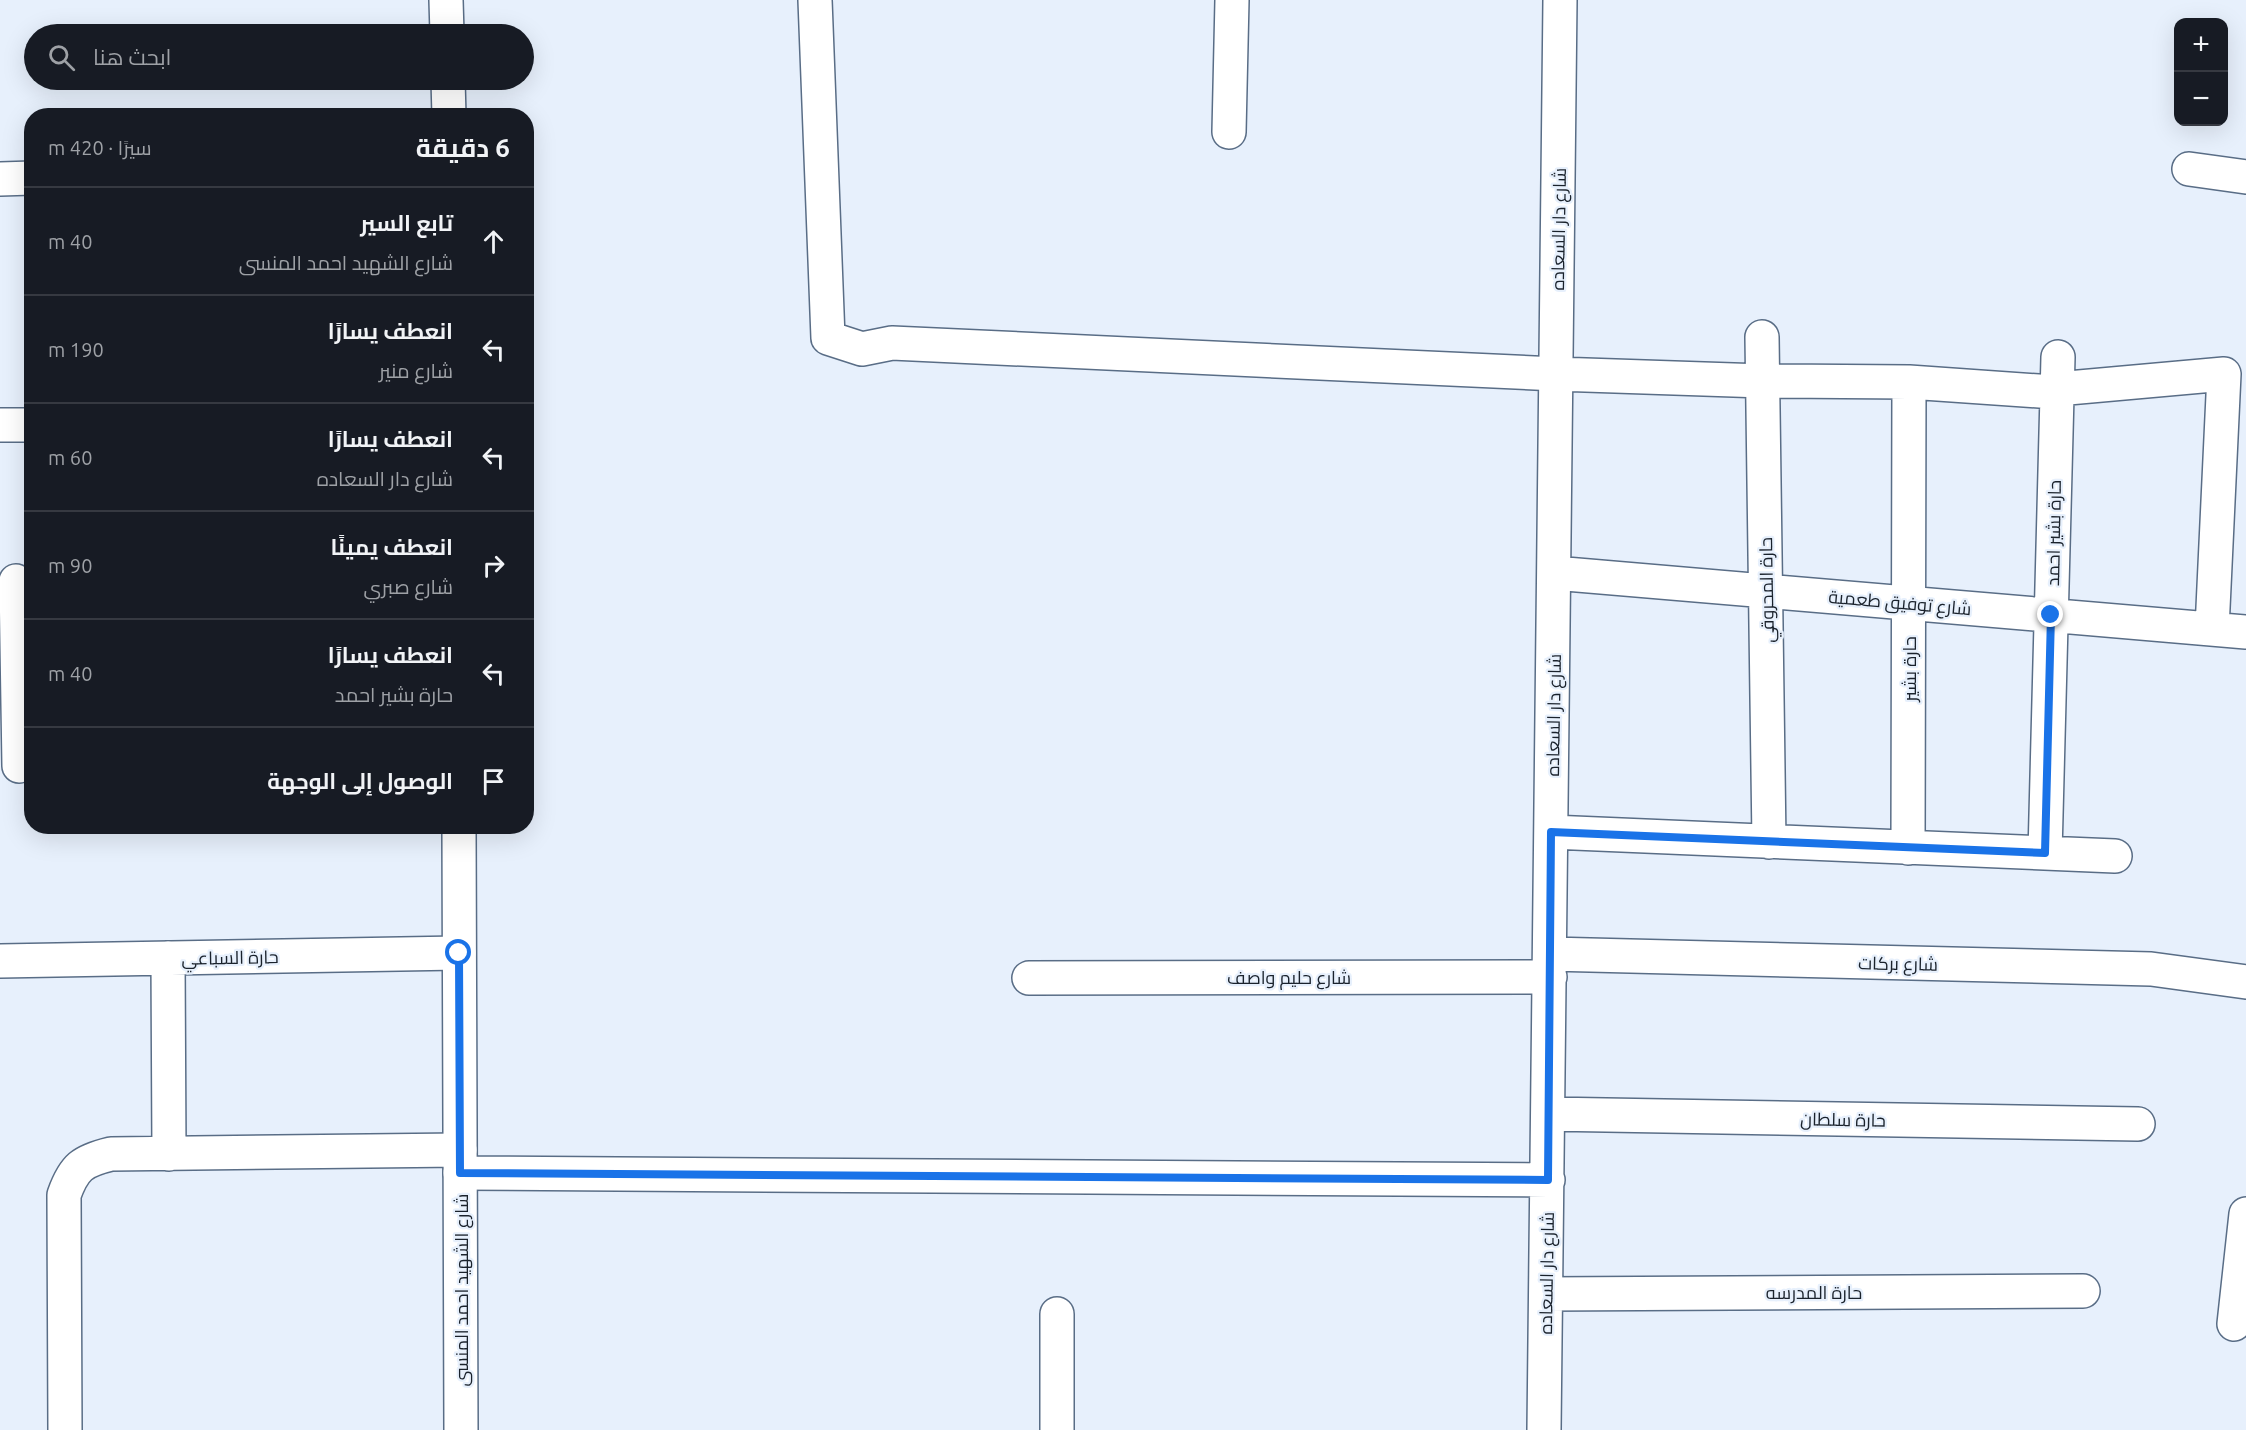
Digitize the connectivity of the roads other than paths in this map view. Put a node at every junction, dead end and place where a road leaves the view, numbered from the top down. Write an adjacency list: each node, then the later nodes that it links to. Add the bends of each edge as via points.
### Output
1 (446, 0): 5 (street)
2 (816, 0): 15 (street, via 828,338 862,349 892,343)
3 (1232, 0): 8 (street)
4 (1560, 0): 15 (street, شارع دار السعاده)
5 (447, 24)
6 (448, 90): 7 (street)
7 (449, 108)
8 (1229, 132)
9 (2189, 169): 10 (street)
10 (2246, 177)
11 (24, 178): 12 (street)
12 (0, 179)
13 (1762, 337): 16 (street, حارة المحروقي)
14 (2058, 357): 18 (street, حارة بشير احمد)
15 (1556, 374): 16 (street); 21 (street, شارع دار السعاده)
16 (1763, 381): 17 (street); 23 (street, حارة المحروقي)
17 (1910, 382): 18 (street); 24 (street, حارة بشير)
18 (2057, 390): 25 (street, حارة بشير احمد); 26 (street, via 2224,374)
19 (0, 425): 20 (street)
20 (24, 425)
21 (1554, 573): 23 (street, شارع توفيق طعمية); 29 (street, شارع دار السعاده)
22 (16, 580): 28 (street)
23 (1766, 591): 24 (street, شارع توفيق طعمية); 31 (street, حارة المحروقي)
24 (1909, 603): 25 (street, شارع توفيق طعمية); 32 (street, حارة بشير)
25 (2051, 615): 26 (street, شارع توفيق طعمية); 33 (street, حارة بشير احمد)
26 (2212, 629): 27 (street, شارع توفيق طعمية)
27 (2246, 632)
28 (19, 766)
29 (1551, 832): 31 (street); 38 (street, شارع دار السعاده)
30 (459, 834): 35 (street, شارع الشهيد احمد المنسى)
31 (1769, 842): 32 (street)
32 (1908, 848): 33 (street)
33 (2045, 853): 34 (street)
34 (2115, 856)
35 (459, 953): 36 (street, حارة السباعي); 44 (street, شارع الشهيد احمد المنسى)
36 (168, 958): 37 (street, حارة السباعي); 43 (street)
37 (0, 961)
38 (1550, 966): 39 (street, شارع حليم واصف); 40 (street, شارع بركات, via 2151,969); 41 (street, شارع دار السعاده)
39 (1029, 978)
40 (2246, 982)
41 (1548, 1114): 42 (street, حارة سلطان); 45 (street, شارع دار السعاده)
42 (2138, 1125)
43 (169, 1154): 44 (street); 51 (street, via 111,1154 89,1159 72,1174 64,1195)
44 (460, 1162): 45 (street); 52 (street, شارع الشهيد احمد المنسى)
45 (1548, 1180): 48 (street, شارع دار السعاده)
46 (2246, 1214): 50 (street)
47 (2083, 1291): 48 (street, حارة المدرسه)
48 (1546, 1294): 54 (street, شارع دار السعاده)
49 (1057, 1314): 53 (street)
50 (2234, 1324)
51 (65, 1430)
52 (461, 1430)
53 (1057, 1430)
54 (1545, 1430)

